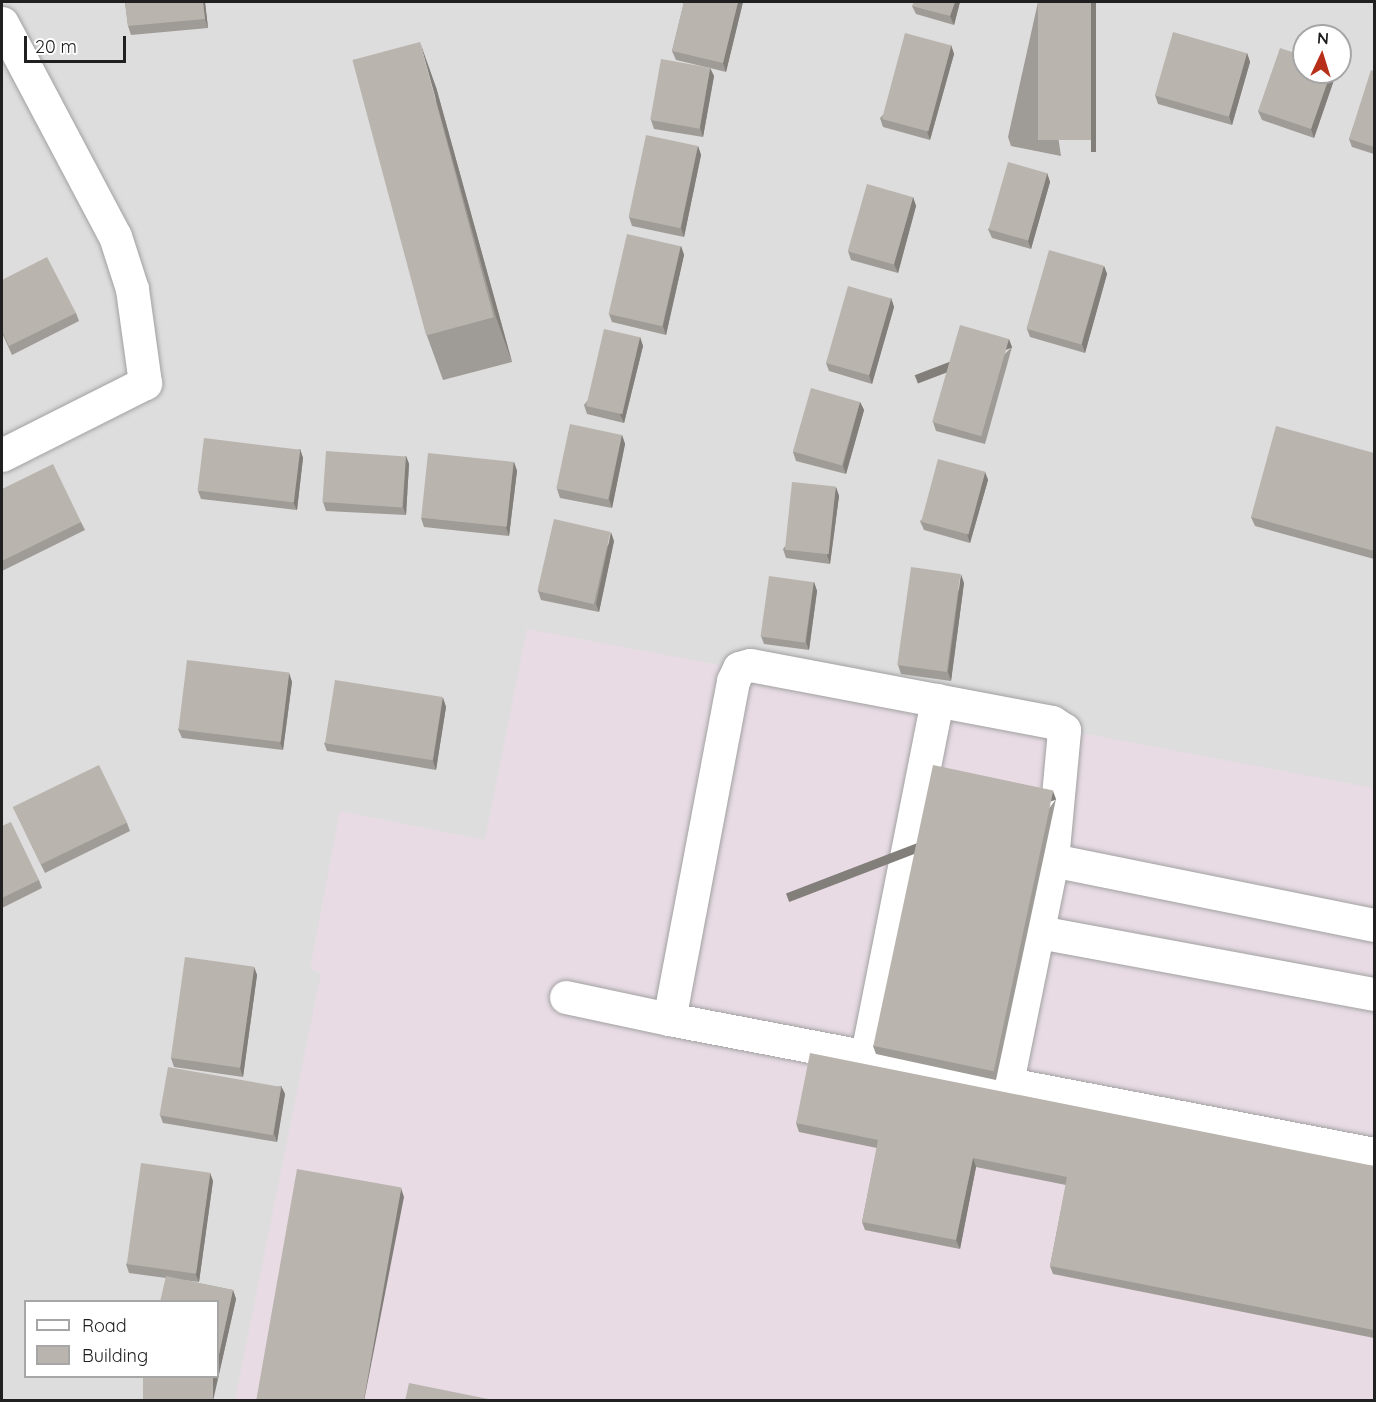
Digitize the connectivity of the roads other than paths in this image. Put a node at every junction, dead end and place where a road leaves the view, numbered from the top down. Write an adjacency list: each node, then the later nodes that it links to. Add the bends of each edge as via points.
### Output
1 (2, 22): 2 (street, via 115,236 132,289 146,383)
2 (2, 455)
3 (937, 700): 4 (street, via 1052,722 1064,730); 9 (street, via 750,665 739,668 733,681); 10 (street)
4 (1052, 860): 5 (street); 6 (street)
5 (1374, 925)
6 (1039, 932): 7 (street); 11 (street)
7 (1374, 994)
8 (566, 998): 9 (street)
9 (669, 1019): 10 (street)
10 (867, 1054): 11 (street)
11 (1007, 1082): 12 (street)
12 (1374, 1154)

